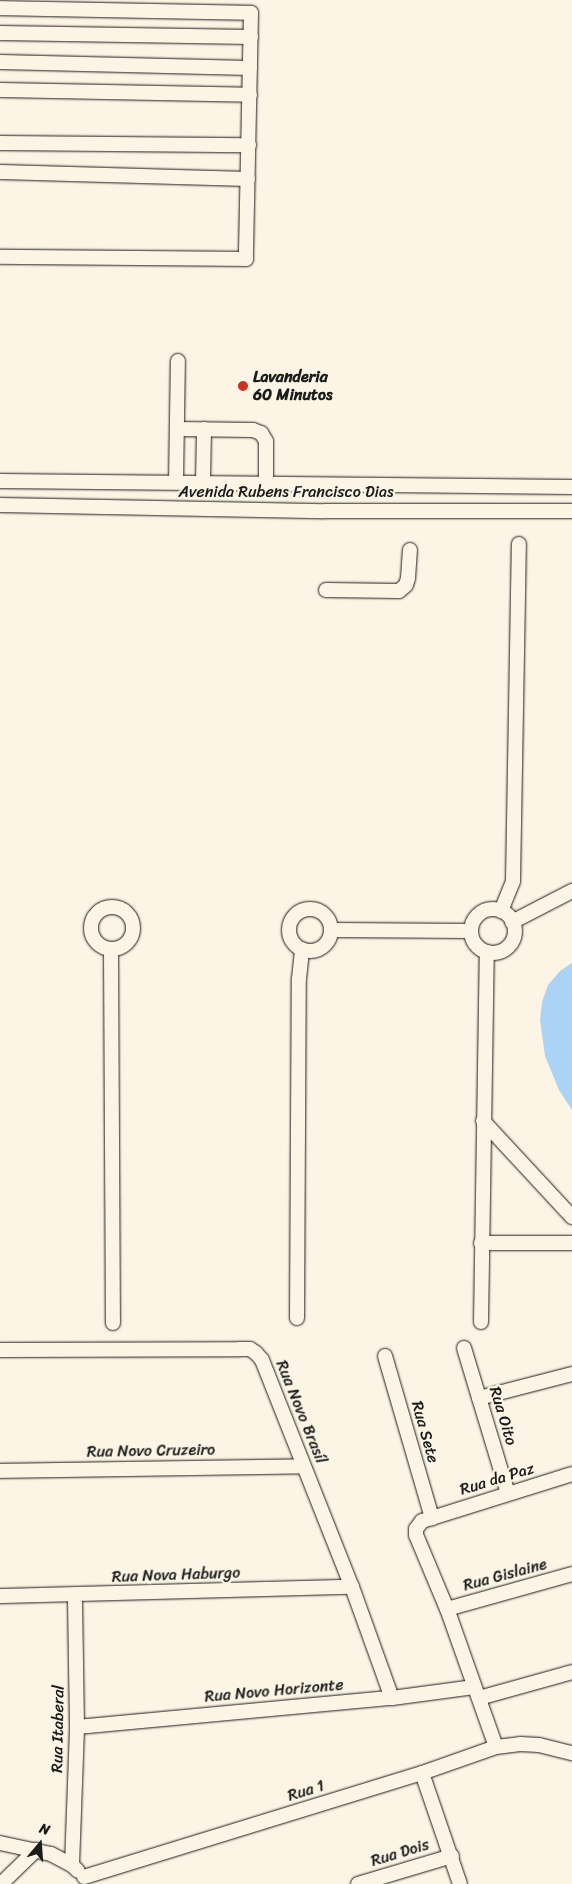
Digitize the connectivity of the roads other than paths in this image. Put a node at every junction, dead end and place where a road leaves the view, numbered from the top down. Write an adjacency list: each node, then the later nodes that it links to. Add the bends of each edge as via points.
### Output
1 (0, 8): 3 (street, via 252,13)
2 (0, 33): 3 (street)
3 (251, 37): 5 (street)
4 (0, 62): 5 (street)
5 (250, 68): 7 (street)
6 (0, 90): 7 (street)
7 (250, 95): 9 (street)
8 (0, 143): 9 (street)
9 (249, 145): 11 (street)
10 (0, 172): 11 (street)
11 (248, 179): 12 (street, via 246,259)
12 (0, 257)
13 (178, 361): 14 (street)
14 (177, 429): 15 (street); 17 (street)
15 (204, 429): 18 (street); 19 (street, via 261,433 266,441)
16 (0, 481): 17 (street, Avenida Rubens Francisco Dias)
17 (176, 482): 18 (street, Avenida Rubens Francisco Dias)
18 (203, 482): 19 (street, Avenida Rubens Francisco Dias)
19 (266, 482): 20 (street, Avenida Rubens Francisco Dias)
20 (572, 487)
21 (0, 505): 22 (street, Avenida Rubens Francisco Dias, via 325,511)
22 (572, 511)
23 (519, 544): 27 (street, via 513,880)
24 (410, 550): 25 (street, via 408,578 400,591)
25 (326, 590)
26 (572, 891): 28 (street)
27 (501, 911): 28 (street); 30 (street, via 484,911 477,916)
28 (512, 922): 33 (street, via 514,936 511,942 501,951)
29 (332, 930): 30 (street); 32 (street, via 322,948); 32 (street, via 329,919 319,910 298,912 288,929 292,941)
30 (471, 931): 33 (street, via 475,944)
31 (111, 950): 40 (street)
32 (302, 950): 38 (street, via 299,979)
33 (487, 952): 34 (street)
34 (483, 1122): 35 (street); 36 (street)
35 (572, 1217)
36 (481, 1243): 37 (street); 39 (street)
37 (572, 1243)
38 (297, 1318)
39 (481, 1322)
40 (113, 1323)
41 (464, 1348): 45 (street, Rua Oito)
42 (0, 1350): 46 (street, Rua Novo Brasíl, via 250,1349 262,1360)
43 (385, 1356): 50 (street, Rua Sete)
44 (572, 1374): 45 (street)
45 (480, 1398): 49 (street, Rua Oito)
46 (303, 1466): 47 (street, Rua Novo Cruzeiro); 52 (street, Rua Novo Brasíl)
47 (0, 1471)
48 (572, 1474): 49 (street, Rua da Paz)
49 (508, 1494): 50 (street, Rua da Paz)
50 (432, 1518): 55 (street, via 418,1525 416,1535)
51 (572, 1574): 55 (street, Rua Gislaine)
52 (352, 1587): 53 (street, Rua Nova Haburgo); 58 (street, Rua Novo Brasíl)
53 (75, 1595): 54 (street, Rua Nova Haburgo); 59 (street, Rua Itaberal)
54 (0, 1596)
55 (447, 1609): 57 (street)
56 (572, 1672): 57 (street, Rua Novo Horizonte)
57 (477, 1693): 58 (street, Rua Novo Horizonte); 60 (street)
58 (392, 1698): 59 (street, Rua Novo Horizonte)
59 (77, 1726): 66 (street, Rua Itaberal)
60 (496, 1747): 61 (street, Rua 1, via 538,1745); 62 (street, Rua 1)
61 (572, 1753)
62 (422, 1773): 65 (street); 67 (street, Rua 1)
63 (0, 1843): 64 (street)
64 (36, 1850): 66 (street); 68 (street)
65 (452, 1856): 69 (street, Rua Dois); 70 (street)
66 (72, 1865): 67 (street)
67 (87, 1881)
68 (1, 1884)
69 (358, 1884)
70 (460, 1884)

